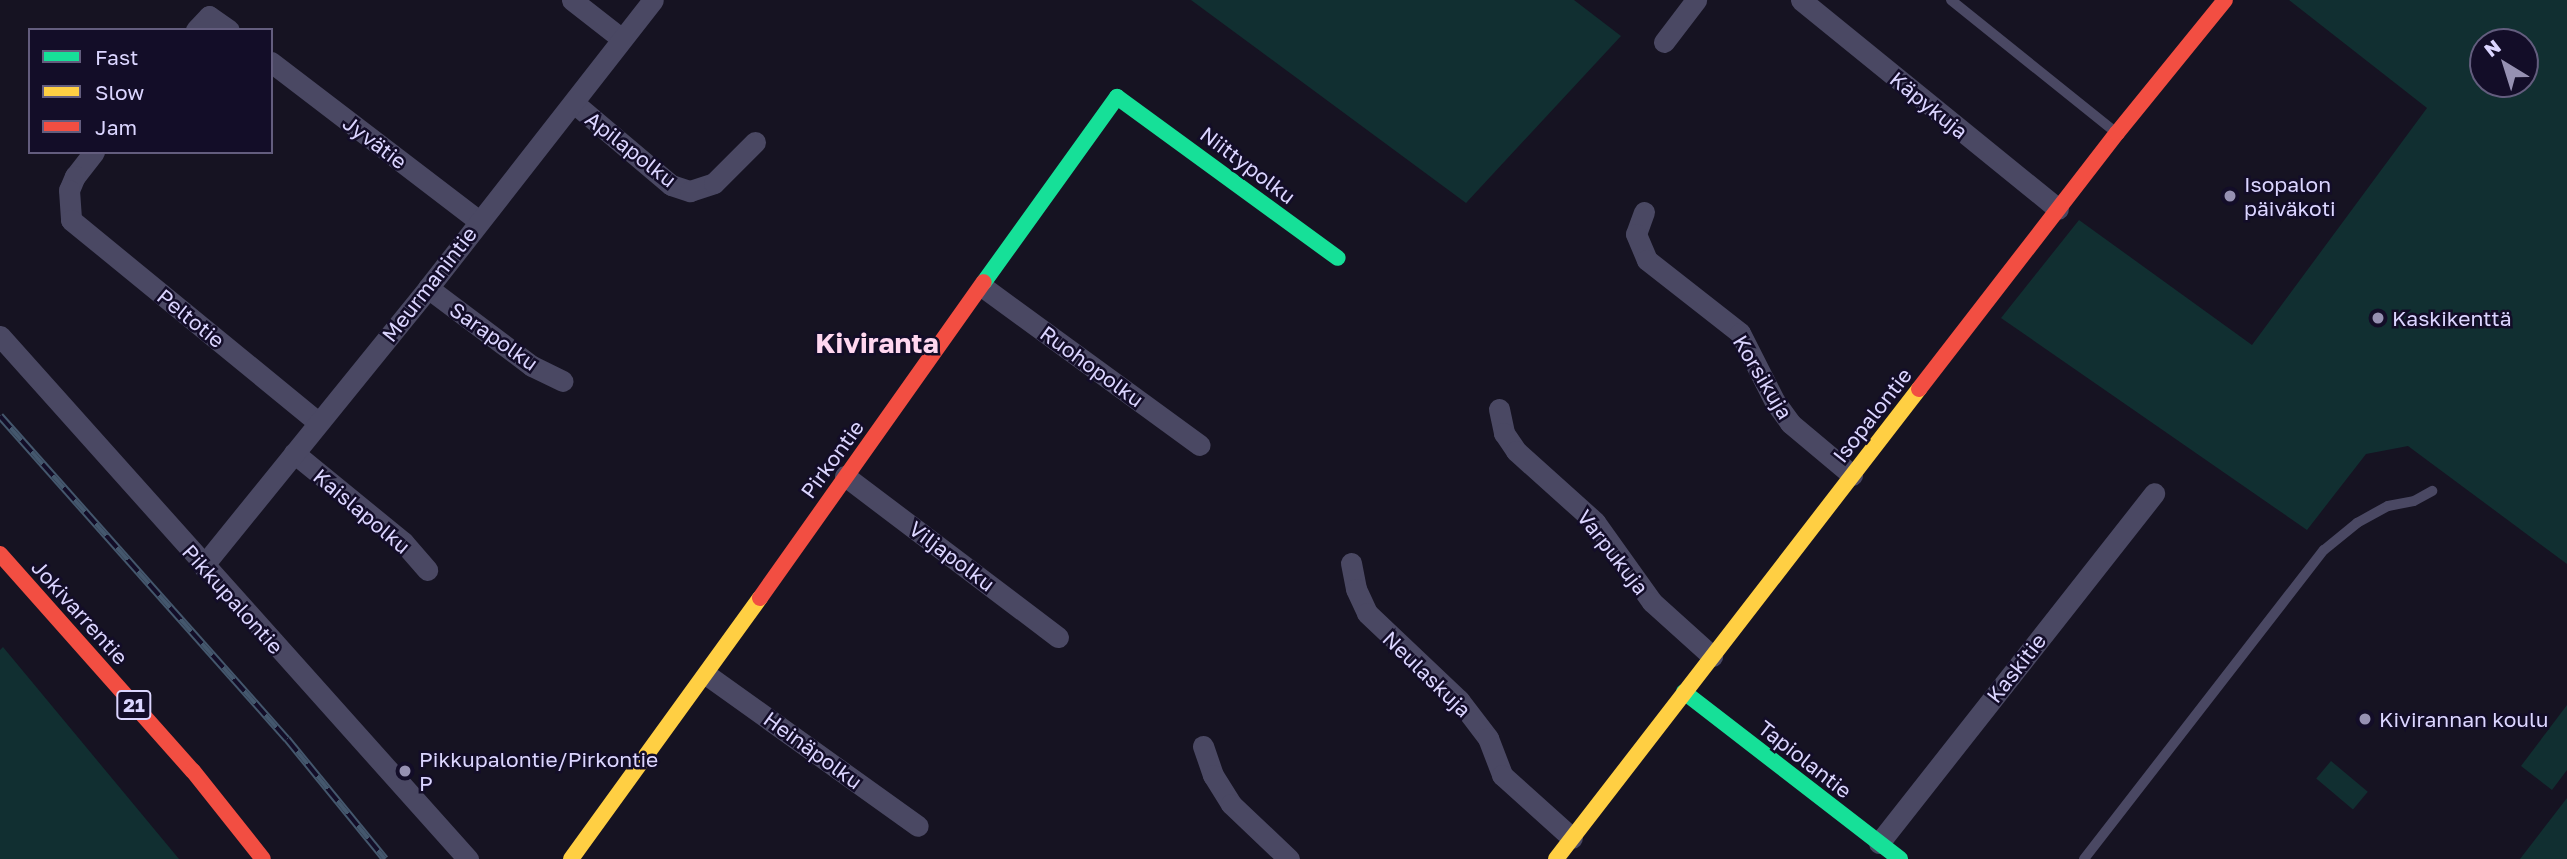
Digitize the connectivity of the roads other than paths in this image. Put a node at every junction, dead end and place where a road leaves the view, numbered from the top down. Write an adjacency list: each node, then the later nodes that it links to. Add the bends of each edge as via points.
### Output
1 (572, 0): 9 (street)
2 (653, 0): 9 (street, Meurmanintie)
3 (1696, 0): 10 (street)
4 (1801, 0): 17 (street, Käpykuja)
5 (1951, 0): 14 (lane)
6 (2218, 3): 14 (main road, Isopalontie)
7 (223, 25): 8 (street, via 209,16)
8 (198, 28)
9 (622, 39): 12 (street, Meurmanintie)
10 (1664, 42)
11 (273, 64): 19 (street, Jyvätie)
12 (574, 103): 15 (street, Apilapolku, via 671,185 690,191 714,183); 19 (street, Meurmanintie)
13 (1132, 106): 20 (main road, Niittypolku); 21 (main road, Pirkontie, via 1117,97)
14 (2117, 133): 17 (main road, Isopalontie)
15 (755, 142)
16 (92, 154): 26 (street, Peltotie, via 69,190 71,220)
17 (2058, 209): 29 (main road, Isopalontie)
18 (1644, 212): 29 (street, Korsikuja, via 1636,234 1647,260 1740,333 1790,423)
19 (479, 221): 22 (street, Meurmanintie)
20 (1338, 258)
21 (983, 287): 27 (street, Ruohopolku); 30 (main road, Pirkontie)
22 (428, 288): 24 (street, Sarapolku, via 532,366); 26 (street, Meurmanintie)
23 (0, 336): 35 (street, Pikkupalontie)
24 (563, 381)
25 (1499, 409): 38 (street, Varpukuja, via 1504,433 1516,451 1595,522 1652,601)
26 (318, 422): 28 (street, Meurmanintie)
27 (1200, 445)
28 (294, 453): 35 (street, Meurmanintie); 36 (street, Kaislapolku, via 403,542)
29 (1852, 475): 38 (main road, Isopalontie)
30 (845, 476): 37 (street, Viljapolku); 39 (main road, Pirkontie)
31 (2432, 491): 51 (lane, via 2414,502 2388,506 2367,517 2324,550)
32 (2154, 493): 44 (street, Kaskitie)
33 (0, 554): 45 (main road, Jokivarrentie / 21, via 193,771)
34 (1351, 563): 43 (street, Neulaskuja, via 1367,613 1459,700 1488,738 1502,775)
35 (203, 566): 46 (street, Pikkupalontie)
36 (427, 570)
37 (1058, 636)
38 (1712, 656): 40 (main road, Isopalontie)
39 (707, 675): 42 (street, Heinäpolku); 47 (main road, Pirkontie)
40 (1684, 692): 43 (main road, Isopalontie); 44 (main road, Tapiolantie)
41 (1203, 746): 48 (street, via 1213,775 1231,804)
42 (918, 826)
43 (1572, 838): 49 (main road, Isopalontie)
44 (1879, 843): 50 (main road, Tapiolantie)
45 (263, 859)
46 (468, 859)
47 (571, 859)
48 (1289, 859)
49 (1556, 859)
50 (1900, 859)
51 (2084, 859)

